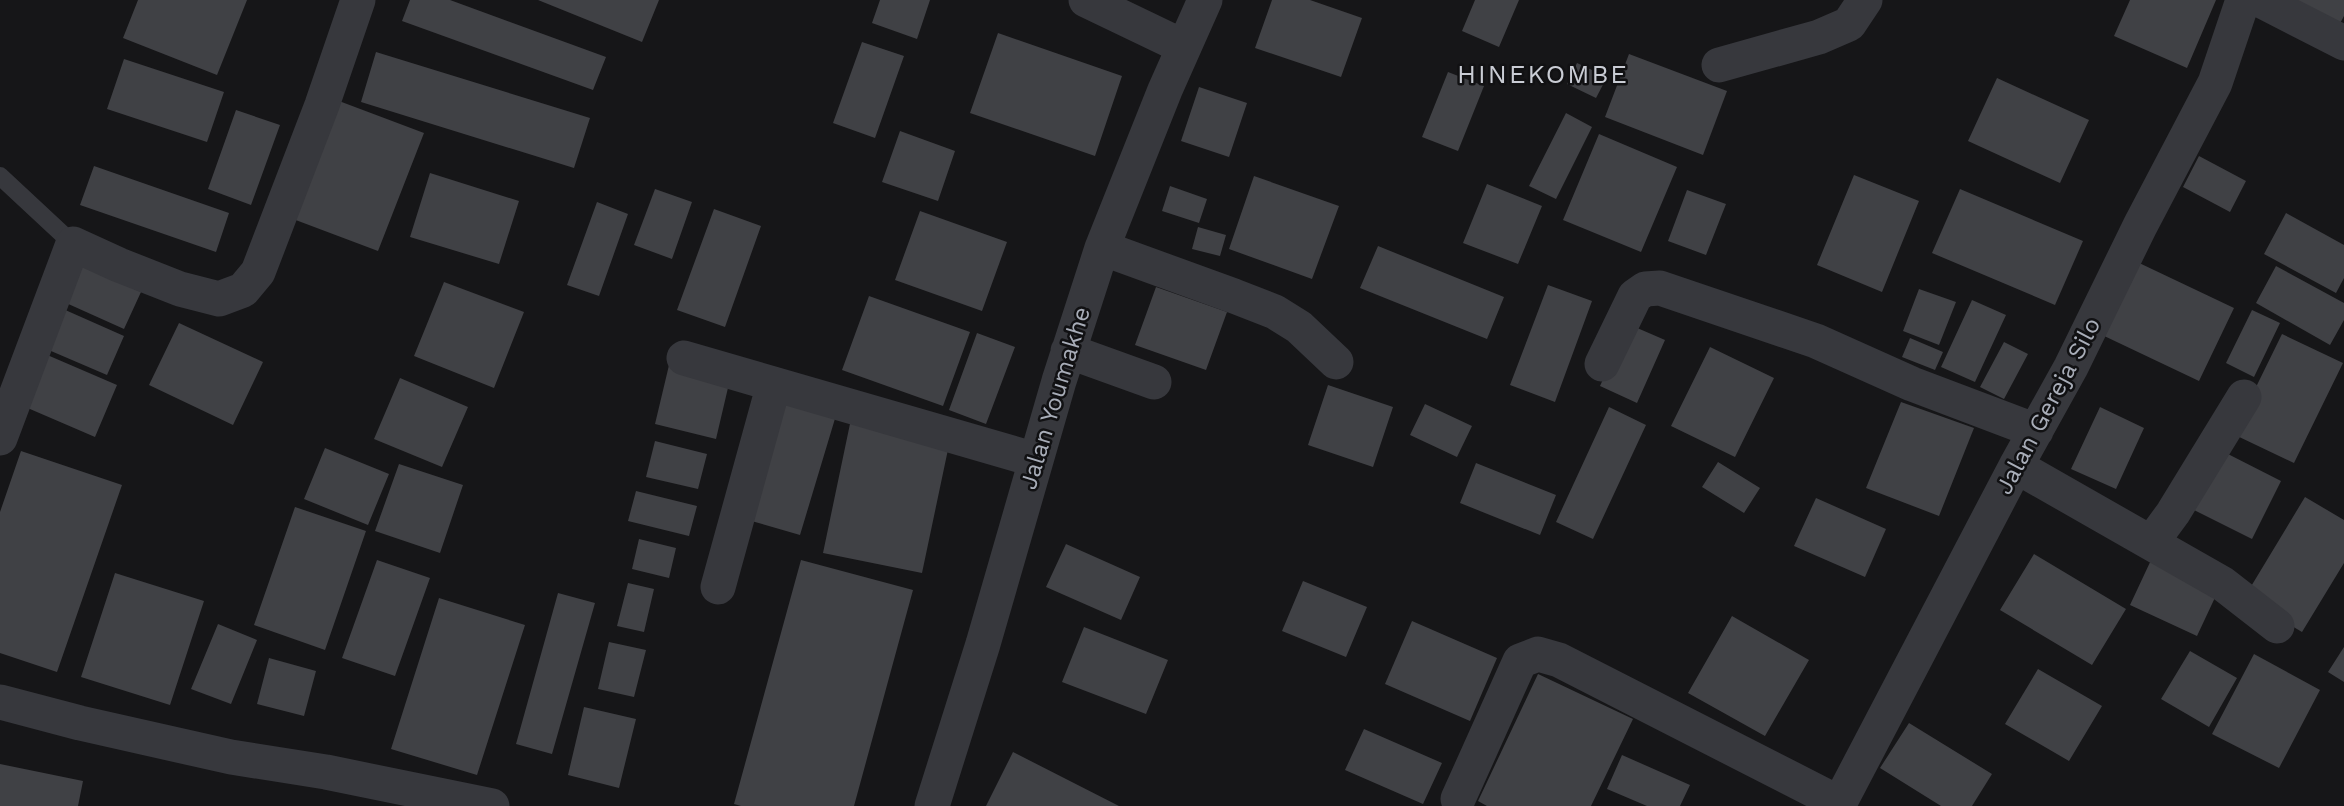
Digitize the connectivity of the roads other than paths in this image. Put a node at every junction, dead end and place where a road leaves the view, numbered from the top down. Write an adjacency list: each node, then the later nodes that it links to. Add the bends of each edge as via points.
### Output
1 (358, 0): 11 (street, via 268,248 258,272 243,290 219,299 180,289)
2 (1086, 0): 8 (street)
3 (1205, 0): 8 (street, Jalan Youmakhe)
4 (1866, 0): 9 (street, via 1849,24 1829,33)
5 (2243, 0): 20 (street, Jalan Gereja Silo, via 2214,83)
6 (2260, 0): 7 (street)
7 (2344, 43)
8 (1184, 47): 12 (street, Jalan Youmakhe)
9 (1719, 65)
10 (0, 176): 11 (lane)
11 (73, 244): 21 (street)
12 (1102, 248): 13 (street, Jalan Youmakhe); 15 (street, via 1275,312 1299,327)
13 (1069, 351): 17 (street); 22 (street, Jalan Youmakhe)
14 (684, 358): 18 (street)
15 (1336, 362)
16 (1602, 364): 20 (street, via 1635,296 1645,289 1660,288 1816,341)
17 (1154, 382)
18 (774, 384): 22 (street); 25 (street)
19 (2244, 397): 24 (street)
20 (2036, 431): 23 (street, Jalan Gereja Silo)
21 (0, 438)
22 (1037, 460): 31 (street, Jalan Youmakhe)
23 (2016, 466): 24 (street); 29 (street, Jalan Gereja Silo)
24 (2151, 543): 26 (street, via 2223,584)
25 (718, 587)
26 (2277, 626)
27 (0, 702): 30 (street, via 231,757)
28 (1458, 799): 29 (street, via 1520,661 1538,654 1559,660)
29 (1838, 805)
30 (492, 806)
31 (932, 806)

